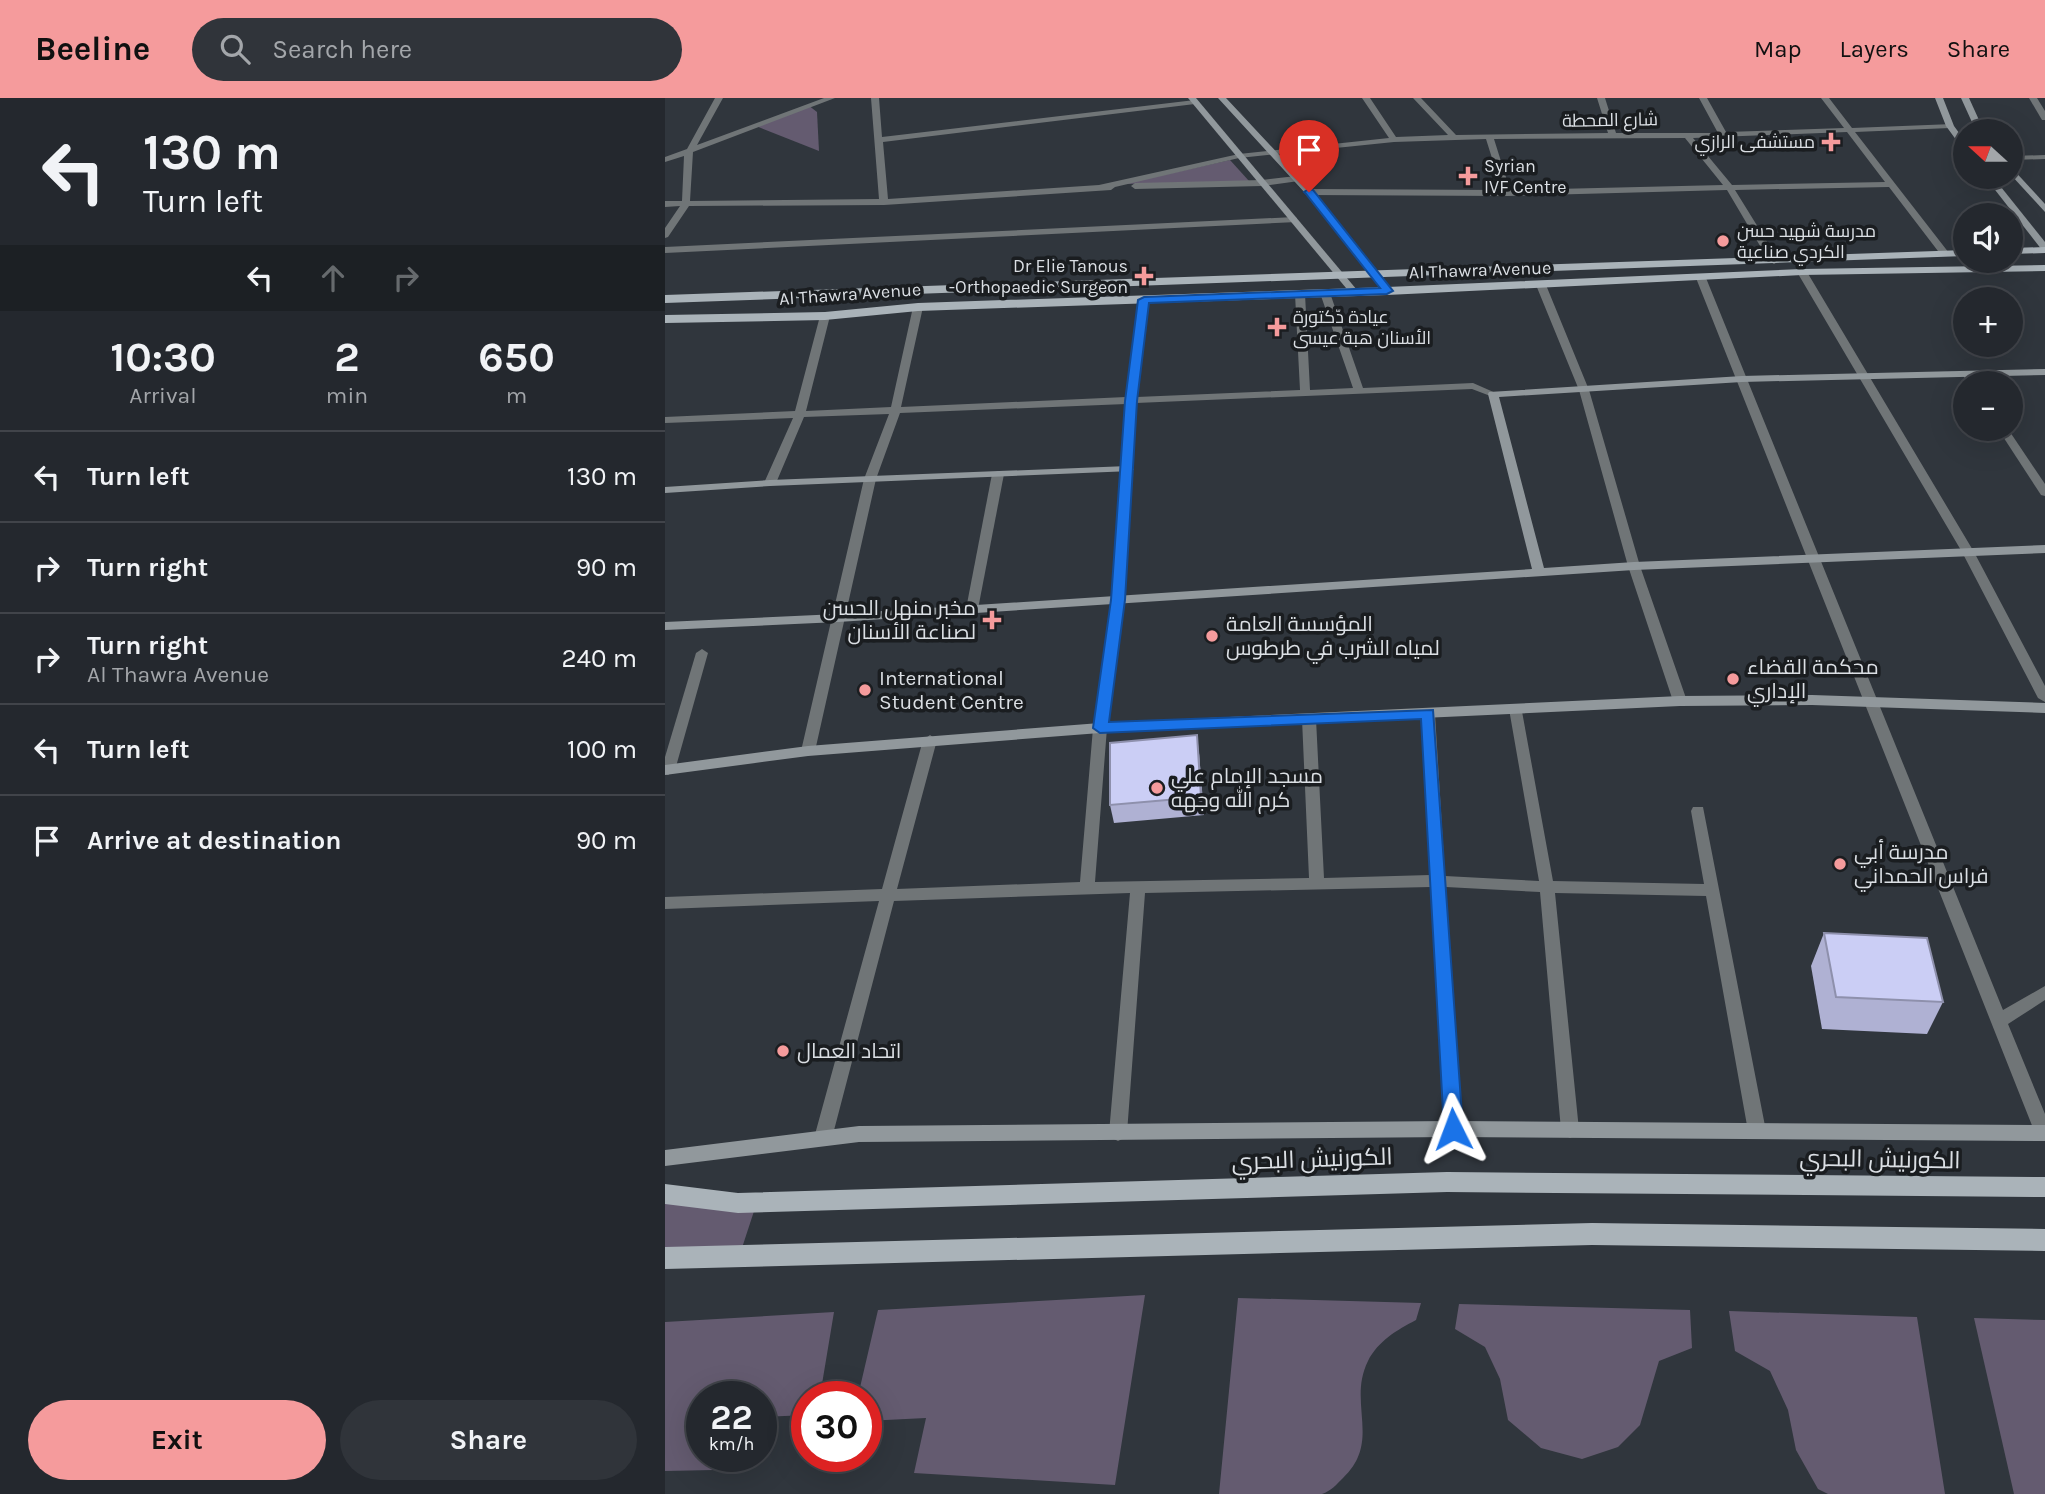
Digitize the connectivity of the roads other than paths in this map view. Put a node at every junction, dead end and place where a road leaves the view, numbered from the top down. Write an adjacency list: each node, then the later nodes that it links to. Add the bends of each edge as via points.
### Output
1 (719, 98): 27 (street)
2 (831, 98): 27 (street)
3 (876, 98): 24 (street)
4 (1222, 98): 26 (street)
5 (1366, 98): 25 (street)
6 (1417, 98): 23 (street)
7 (1601, 98): 19 (street)
8 (1703, 98): 21 (street)
9 (1825, 98): 17 (street)
10 (1939, 98): 16 (street)
11 (1965, 98): 15 (street)
12 (2033, 98): 14 (street)
13 (1194, 100): 24 (street); 29 (street)
14 (2045, 118)
15 (1975, 119)
16 (1950, 126): 17 (street, شارع المحطة); 18 (street)
17 (1849, 128): 21 (street, شارع المحطة); 35 (street)
18 (1953, 130)
19 (1612, 135): 20 (street, شارع المحطة); 22 (street, شارع المحطة)
20 (1687, 135): 21 (street, شارع المحطة); 39 (street)
21 (1723, 135)
22 (1489, 136): 23 (street, شارع المحطة); 41 (street)
23 (1454, 137): 25 (street, شارع المحطة)
24 (880, 140): 42 (street)
25 (1394, 140): 26 (street, شارع المحطة)
26 (1271, 153): 29 (street, شارع المحطة); 33 (street)
27 (688, 154): 28 (street); 32 (street); 44 (street)
28 (665, 155)
29 (1239, 156): 34 (street); 37 (street, شارع المحطة)
30 (2045, 157): 31 (street)
31 (2023, 158)
32 (665, 160)
33 (1296, 179): 34 (street); 40 (street)
34 (1262, 183): 37 (street); 46 (street)
35 (1889, 184): 39 (street); 52 (street)
36 (2023, 184): 45 (street)
37 (1102, 187): 42 (street)
38 (1998, 189): 49 (street)
39 (1731, 190): 41 (street); 54 (street)
40 (1309, 192): 41 (street); 57 (street)
41 (1507, 193)
42 (884, 201): 44 (street)
43 (665, 204): 44 (street)
44 (686, 204): 47 (street)
45 (2045, 209)
46 (1294, 220): 50 (street); 58 (street)
47 (668, 225): 48 (street)
48 (665, 235)
49 (2045, 249): 51 (main road)
50 (665, 250)
51 (2023, 250)
52 (1944, 253): 53 (main road, Al Thawra Avenue); 54 (main road, Al Thawra Avenue)
53 (1953, 253)
54 (1774, 261): 57 (main road, Al Thawra Avenue)
55 (2045, 268): 56 (main road, Al Thawra Avenue)
56 (1802, 272): 59 (main road, Al Thawra Avenue); 72 (street)
57 (1374, 274): 58 (main road, Al Thawra Avenue); 61 (street)
58 (1342, 275): 62 (street); 65 (main road, Al Thawra Avenue)
59 (1701, 278): 60 (main road, Al Thawra Avenue); 73 (street)
60 (1541, 285): 61 (main road, Al Thawra Avenue); 75 (street)
61 (1387, 291): 62 (main road, Al Thawra Avenue)
62 (1354, 292): 63 (main road, Al Thawra Avenue)
63 (1325, 293): 64 (main road, Al Thawra Avenue); 76 (street)
64 (1300, 294): 66 (main road, Al Thawra Avenue); 77 (street)
65 (665, 299)
66 (1144, 300): 67 (main road, Al Thawra Avenue); 79 (street)
67 (918, 307): 68 (main road, Al Thawra Avenue); 80 (street)
68 (825, 316): 69 (main road, Al Thawra Avenue); 81 (street)
69 (665, 319)
70 (2045, 372): 71 (street)
71 (2023, 374)
72 (1862, 376): 73 (street); 74 (street); 91 (street)
73 (1742, 379): 75 (street); 92 (street)
74 (1953, 379)
75 (1584, 390): 78 (street); 93 (street)
76 (1359, 391): 77 (street); 78 (street, via 1473,386)
77 (1305, 393): 79 (street)
78 (1493, 394): 94 (street)
79 (1131, 401): 80 (street); 84 (street)
80 (895, 412): 81 (street); 86 (street)
81 (800, 414): 82 (street); 87 (street)
82 (665, 420)
83 (2011, 441): 89 (street)
84 (1128, 469): 85 (street); 95 (street)
85 (998, 474): 86 (street); 96 (street)
86 (870, 479): 87 (street); 97 (street)
87 (770, 483): 88 (street)
88 (665, 490)
89 (2045, 493)
90 (2045, 549): 91 (street)
91 (1968, 552): 92 (street); 100 (street)
92 (1814, 559): 93 (street); 102 (street)
93 (1635, 566): 94 (street); 101 (street)
94 (1539, 572): 95 (street)
95 (1118, 600): 96 (street); 107 (street)
96 (972, 609): 97 (street)
97 (838, 618): 98 (street); 109 (street)
98 (665, 626)
99 (702, 653): 110 (street)
100 (2045, 698)
101 (1681, 701): 102 (street); 104 (street)
102 (1871, 702): 103 (street); 121 (street)
103 (2045, 708)
104 (1516, 709): 105 (street); 115 (street)
105 (1428, 714): 106 (street); 112 (street)
106 (1309, 719): 107 (street); 113 (street)
107 (1100, 728): 108 (street); 116 (street)
108 (930, 740): 109 (street); 118 (street)
109 (808, 751): 110 (street)
110 (666, 770)
111 (1698, 811): 117 (street)
112 (1440, 881): 113 (street); 115 (street); 122 (street)
113 (1317, 885): 114 (street)
114 (1138, 887): 116 (street); 125 (street)
115 (1547, 887): 117 (street); 123 (street)
116 (1087, 888): 118 (street)
117 (1713, 890): 124 (street)
118 (889, 897): 119 (street); 127 (street)
119 (665, 903)
120 (2045, 992): 121 (street)
121 (1999, 1021): 126 (street)
122 (1453, 1129): 123 (street); 125 (street)
123 (1570, 1130): 124 (street)
124 (1757, 1131): 126 (street)
125 (1118, 1133): 127 (street)
126 (2044, 1133)
127 (823, 1138): 128 (street)
128 (665, 1158)
129 (2045, 1187): 130 (main road, الكورنيش البحري, via 1447,1181 738,1203)
130 (665, 1194)
131 (2045, 1240): 132 (main road, via 1592,1234)
132 (665, 1258)

